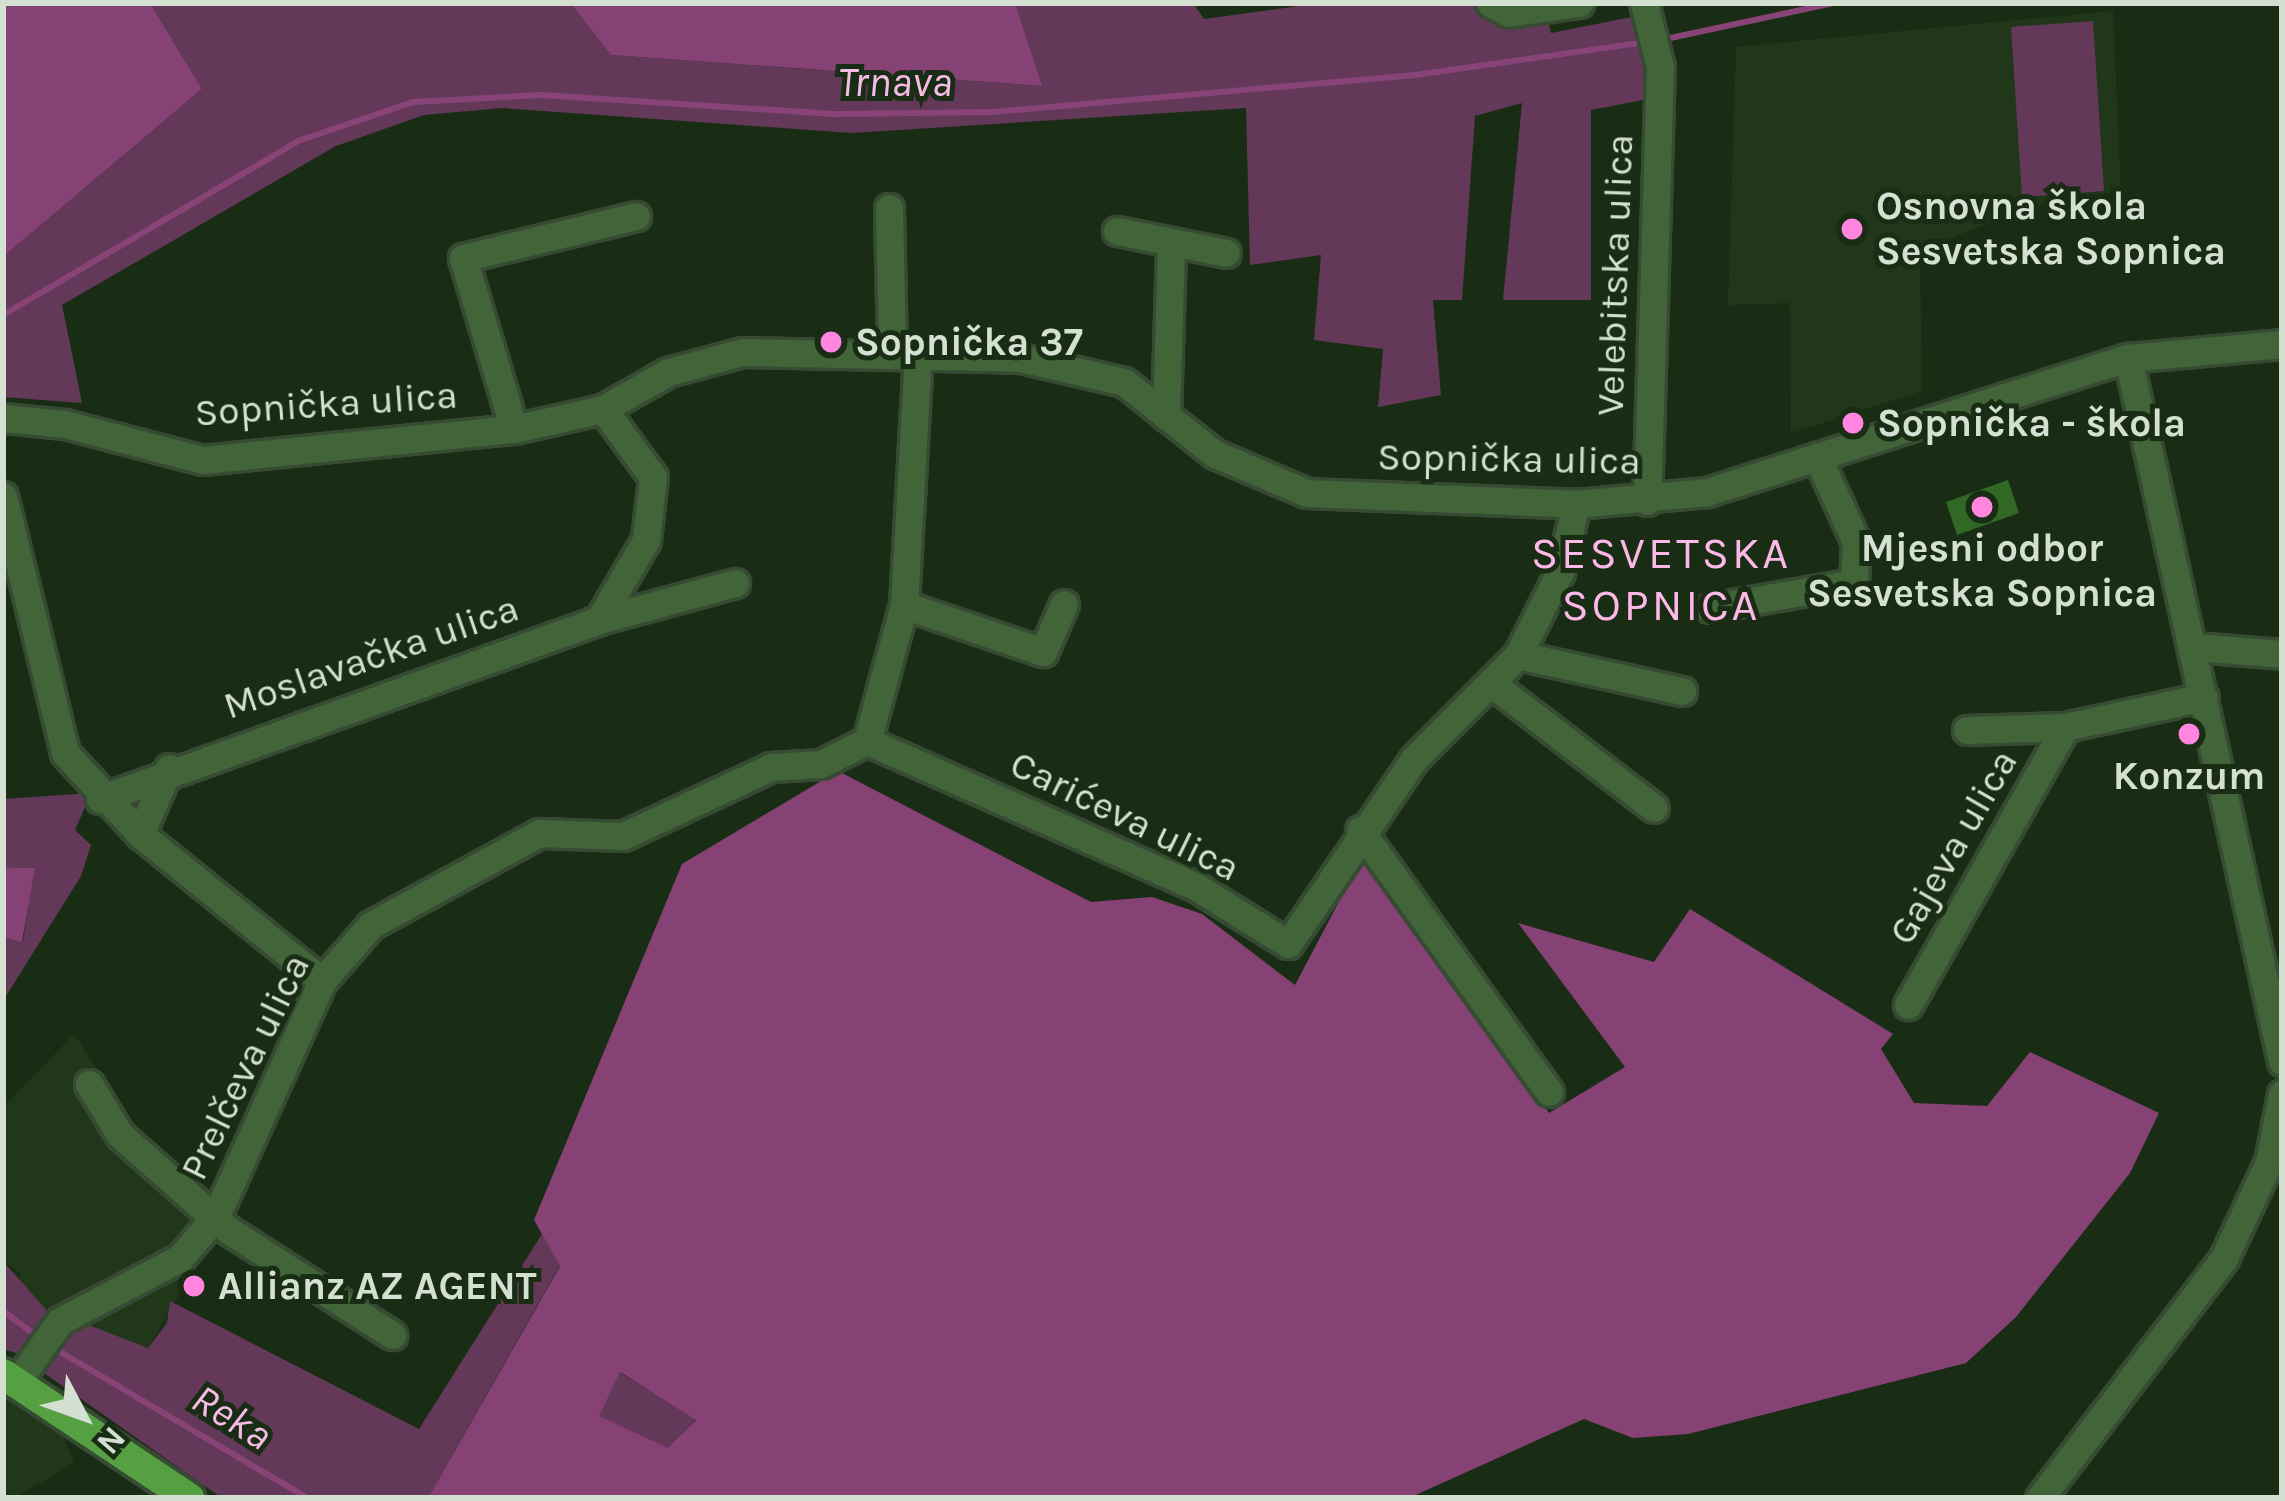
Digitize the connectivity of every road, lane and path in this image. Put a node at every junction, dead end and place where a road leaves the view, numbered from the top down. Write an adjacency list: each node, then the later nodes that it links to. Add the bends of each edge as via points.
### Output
1 (1490, 3): 2 (street, via 1509,13)
2 (1579, 3)
3 (1650, 27): 18 (street, Velebitska ulica)
4 (889, 208): 10 (street)
5 (636, 216): 15 (street, Sopnička ulica, via 464,258)
6 (1117, 231): 7 (street)
7 (1171, 244): 8 (street); 13 (street)
8 (1226, 253)
9 (2282, 344): 11 (street, Sopnička ulica)
10 (905, 352): 12 (street, Sopnička ulica, via 706,359); 13 (street, Sopnička ulica, via 1021,358 1124,382); 22 (street)
11 (2128, 358): 16 (street, Sopnička ulica); 25 (street)
12 (603, 409): 15 (street, Sopnička ulica); 24 (street, via 652,477 646,540)
13 (1166, 416): 19 (street, Sopnička ulica, via 1216,454 1307,493)
14 (3, 418): 15 (street, Sopnička ulica, via 65,424 202,460)
15 (514, 428)
16 (1817, 456): 18 (street, Sopnička ulica); 23 (street, via 1856,542 1854,583 1838,593)
17 (3, 496): 35 (street, via 65,753)
18 (1647, 501): 19 (street, Sopnička ulica)
19 (1576, 504): 26 (street, Carićeva ulica, via 1560,572)
20 (735, 583): 24 (street, Moslavačka ulica)
21 (1064, 604): 22 (street, via 1043,652)
22 (904, 605): 33 (street)
23 (1708, 608)
24 (599, 620): 34 (street, Moslavačka ulica)
25 (2194, 647): 27 (street); 30 (street)
26 (1518, 655): 28 (street, Carićeva ulica); 29 (street)
27 (2282, 655)
28 (1495, 686): 36 (street); 37 (street, Carićeva ulica, via 1414,760)
29 (1682, 691)
30 (2204, 698): 31 (street, Gajeva ulica); 41 (street)
31 (2065, 727): 32 (street, Gajeva ulica); 40 (street, Gajeva ulica)
32 (1967, 730)
33 (867, 741): 37 (street, Carićeva ulica, via 1198,888 1288,944); 39 (street, Prelčeva ulica, via 820,764 771,767 622,836 539,833 371,925)
34 (169, 768): 35 (street, Moslavačka ulica); 38 (street)
35 (100, 799): 38 (street)
36 (1654, 808)
37 (1360, 830): 43 (street)
38 (140, 834): 39 (street)
39 (322, 981): 46 (street, Prelčeva ulica)
40 (1907, 1005)
41 (2282, 1061)
42 (89, 1084): 46 (street, Prelčeva ulica, via 119,1135)
43 (1549, 1092)
44 (2282, 1094): 45 (street)
45 (2276, 1163): 50 (street, via 2224,1258)
46 (215, 1216): 47 (street, Prelčeva ulica); 48 (street, Prelčeva ulica, via 180,1258 60,1321)
47 (392, 1335)
48 (16, 1373): 49 (main road)
49 (189, 1498)
50 (2040, 1498)

